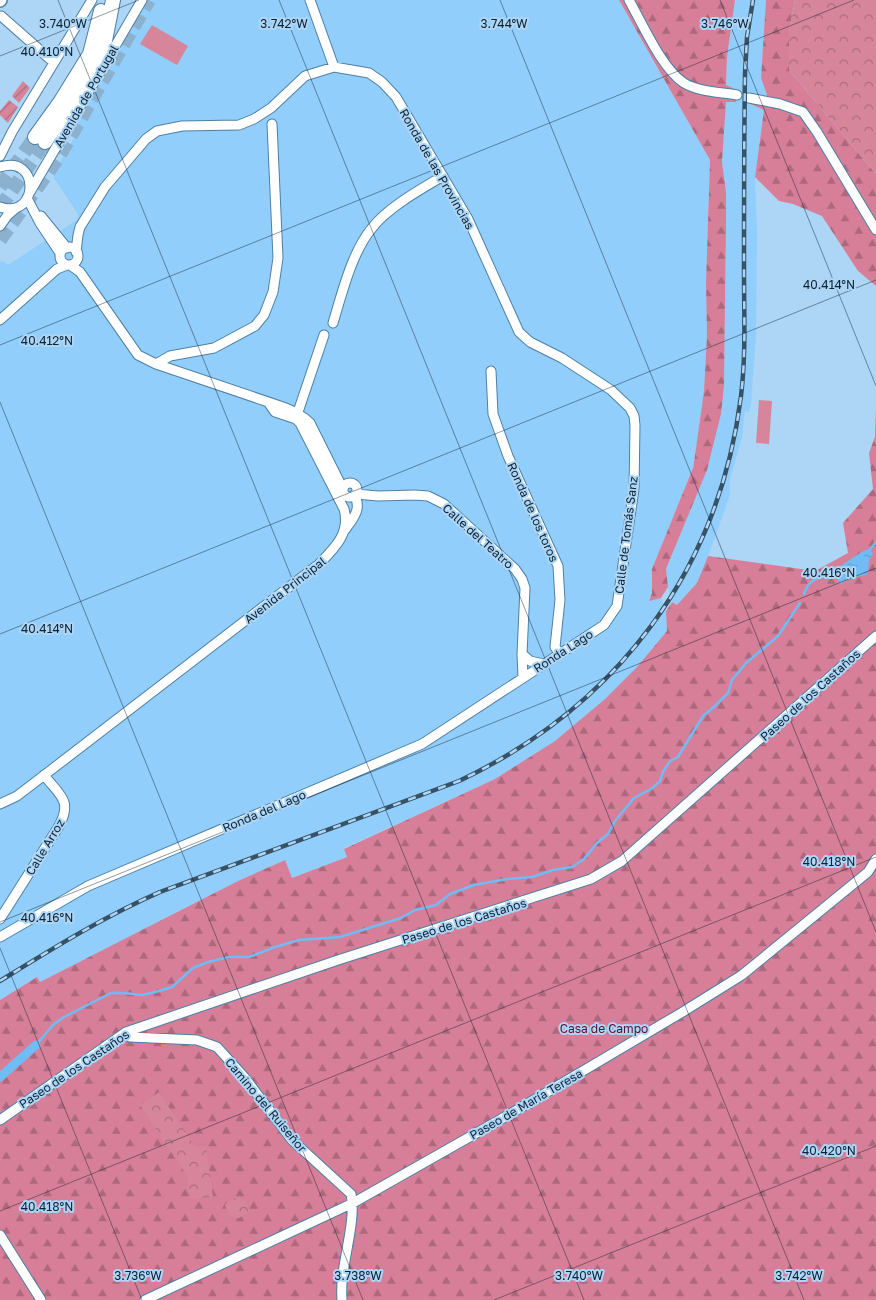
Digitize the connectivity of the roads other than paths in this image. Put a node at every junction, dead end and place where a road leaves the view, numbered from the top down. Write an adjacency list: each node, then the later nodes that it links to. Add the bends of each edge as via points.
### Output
1 (92, 0): 13 (street)
2 (104, 0): 3 (highway, via 90,54 40,140 102,56)
3 (113, 0)
4 (142, 0): 16 (street, Avenida de Portugal)
5 (310, 0): 9 (street)
6 (629, 0): 10 (street, via 674,75 699,89)
7 (0, 16): 8 (street)
8 (50, 59)
9 (334, 67): 15 (street, Ronda de las Provincias, via 369,73 382,82 396,97); 20 (street, Ronda de las Provincias, via 305,76 272,108 239,125 182,126 150,135 105,187 82,224)
10 (736, 95)
11 (748, 98): 19 (street, via 803,112)
12 (272, 124): 24 (street, via 278,258 264,315 255,326 214,348 170,356)
13 (0, 156)
14 (0, 167): 16 (street, via 13,165 25,172 31,185)
15 (443, 176): 22 (street, via 398,204 372,227 358,250); 26 (street, Ronda de las Provincias, via 468,219 519,332 530,342)
16 (25, 200): 17 (street, via 12,209); 18 (street, Avenida de Portugal); 20 (street)
17 (0, 207)
18 (0, 226)
19 (876, 230)
20 (68, 256): 21 (street); 24 (street, via 138,355)
21 (0, 320)
22 (333, 323)
23 (324, 335): 28 (street)
24 (156, 364): 27 (street)
25 (491, 371): 33 (street, Ronda de los toros, via 494,414 508,456 558,566 560,600 555,647)
26 (612, 390): 31 (street, Calle de Tomás Sanz, via 634,416 634,489 617,606)
27 (268, 402): 28 (street); 30 (street, via 275,412 300,423 344,509)
28 (298, 412): 29 (street, via 310,423 336,475 346,486 353,484 356,487)
29 (355, 494): 30 (street, Avenida Principal, via 358,509); 34 (street, Calle del Teatro, via 428,496 444,504 516,569 525,588)
30 (344, 532): 37 (street, Avenida Principal, via 337,546 319,564)
31 (604, 625): 33 (street, Ronda Lago)
32 (876, 636): 42 (street, Paseo de los Castaños, via 622,861 591,879)
33 (559, 653): 35 (street, Ronda Lago)
34 (522, 654): 35 (street, via 530,661); 36 (street, Calle del Teatro)
35 (543, 664): 36 (street, Ronda Lago)
36 (523, 677): 41 (street, Ronda del Lago, via 422,744 97,882)
37 (44, 775): 38 (street, Avenida Principal, via 17,796); 40 (street, Calle Arroz, via 62,797 65,813)
38 (0, 804)
39 (876, 859): 44 (street, Paseo de María Teresa, via 868,872 742,975 517,1110)
40 (0, 919)
41 (0, 937)
42 (126, 1032): 43 (street, Paseo de los Castaños); 44 (street, Camino del Ruiseñor, via 130,1037 197,1040 217,1047 292,1140 351,1194)
43 (0, 1120)
44 (353, 1203): 47 (street, Paseo de María Teresa); 48 (street)
45 (0, 1236): 46 (street)
46 (41, 1300)
47 (145, 1300)
48 (342, 1300)

